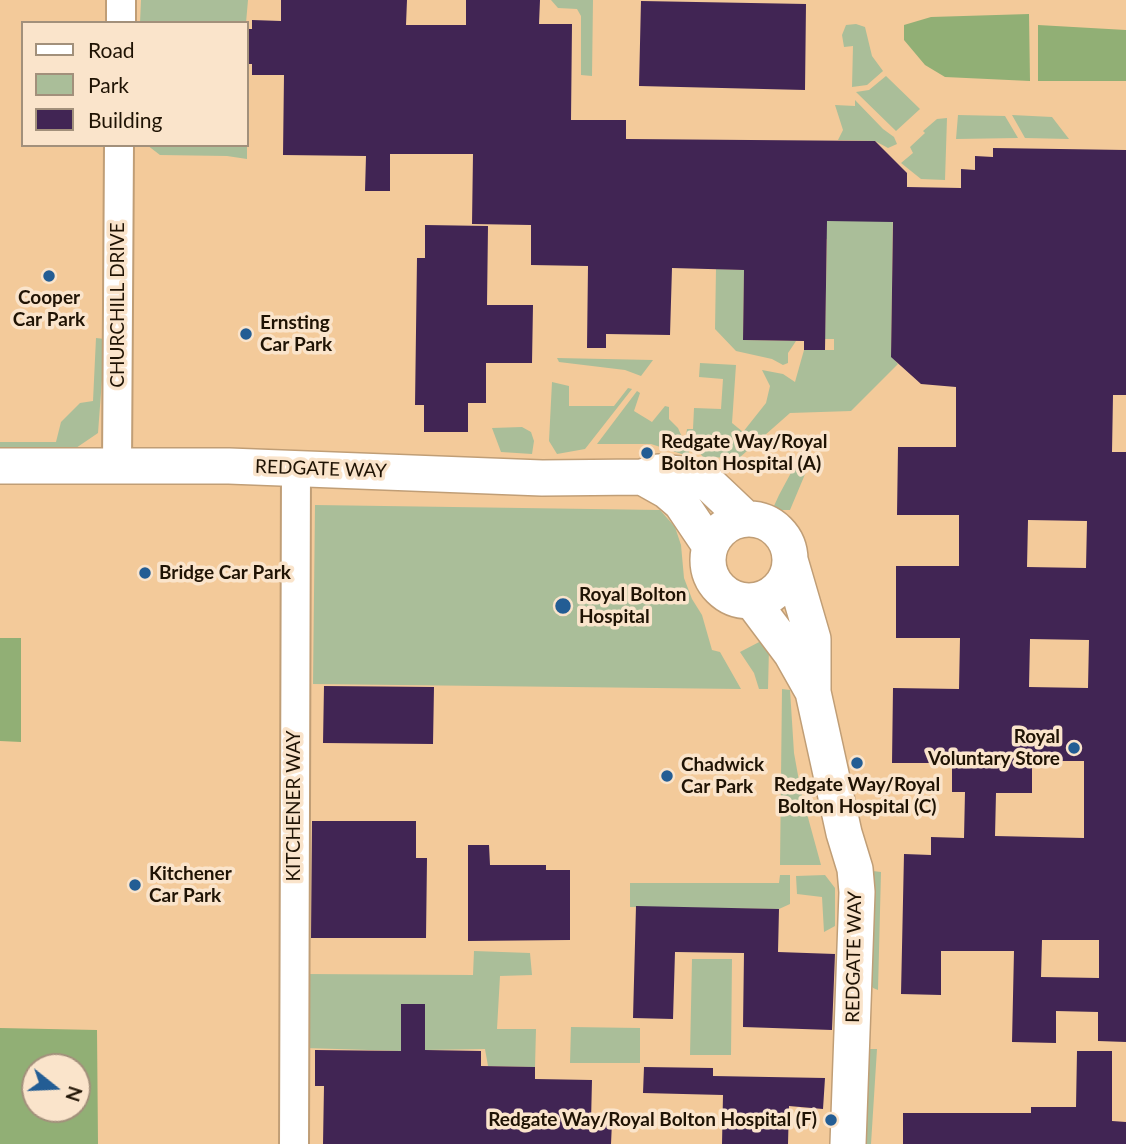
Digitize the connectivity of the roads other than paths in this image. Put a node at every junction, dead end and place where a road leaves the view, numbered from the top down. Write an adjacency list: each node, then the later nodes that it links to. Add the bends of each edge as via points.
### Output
1 (121, 0): 2 (street)
2 (121, 21)
3 (119, 147): 4 (street, CHURCHILL DRIVE)
4 (117, 465): 5 (street, REDGATE WAY); 6 (street, REDGATE WAY)
5 (0, 466)
6 (296, 468): 7 (street, REDGATE WAY, via 542,478); 13 (street, KITCHENER WAY)
7 (642, 477): 8 (street, REDGATE WAY, via 658,472 708,483); 9 (street, via 681,503)
8 (746, 519): 9 (street, via 724,527); 10 (street, REDGATE WAY, via 771,526 781,535)
9 (710, 546): 11 (street, via 710,573 716,585 732,597)
10 (790, 560): 11 (street, via 783,583); 12 (street, REDGATE WAY, via 813,639)
11 (752, 601): 12 (street, REDGATE WAY)
12 (813, 692): 14 (street, REDGATE WAY, via 857,891)
13 (294, 1144)
14 (848, 1144)

